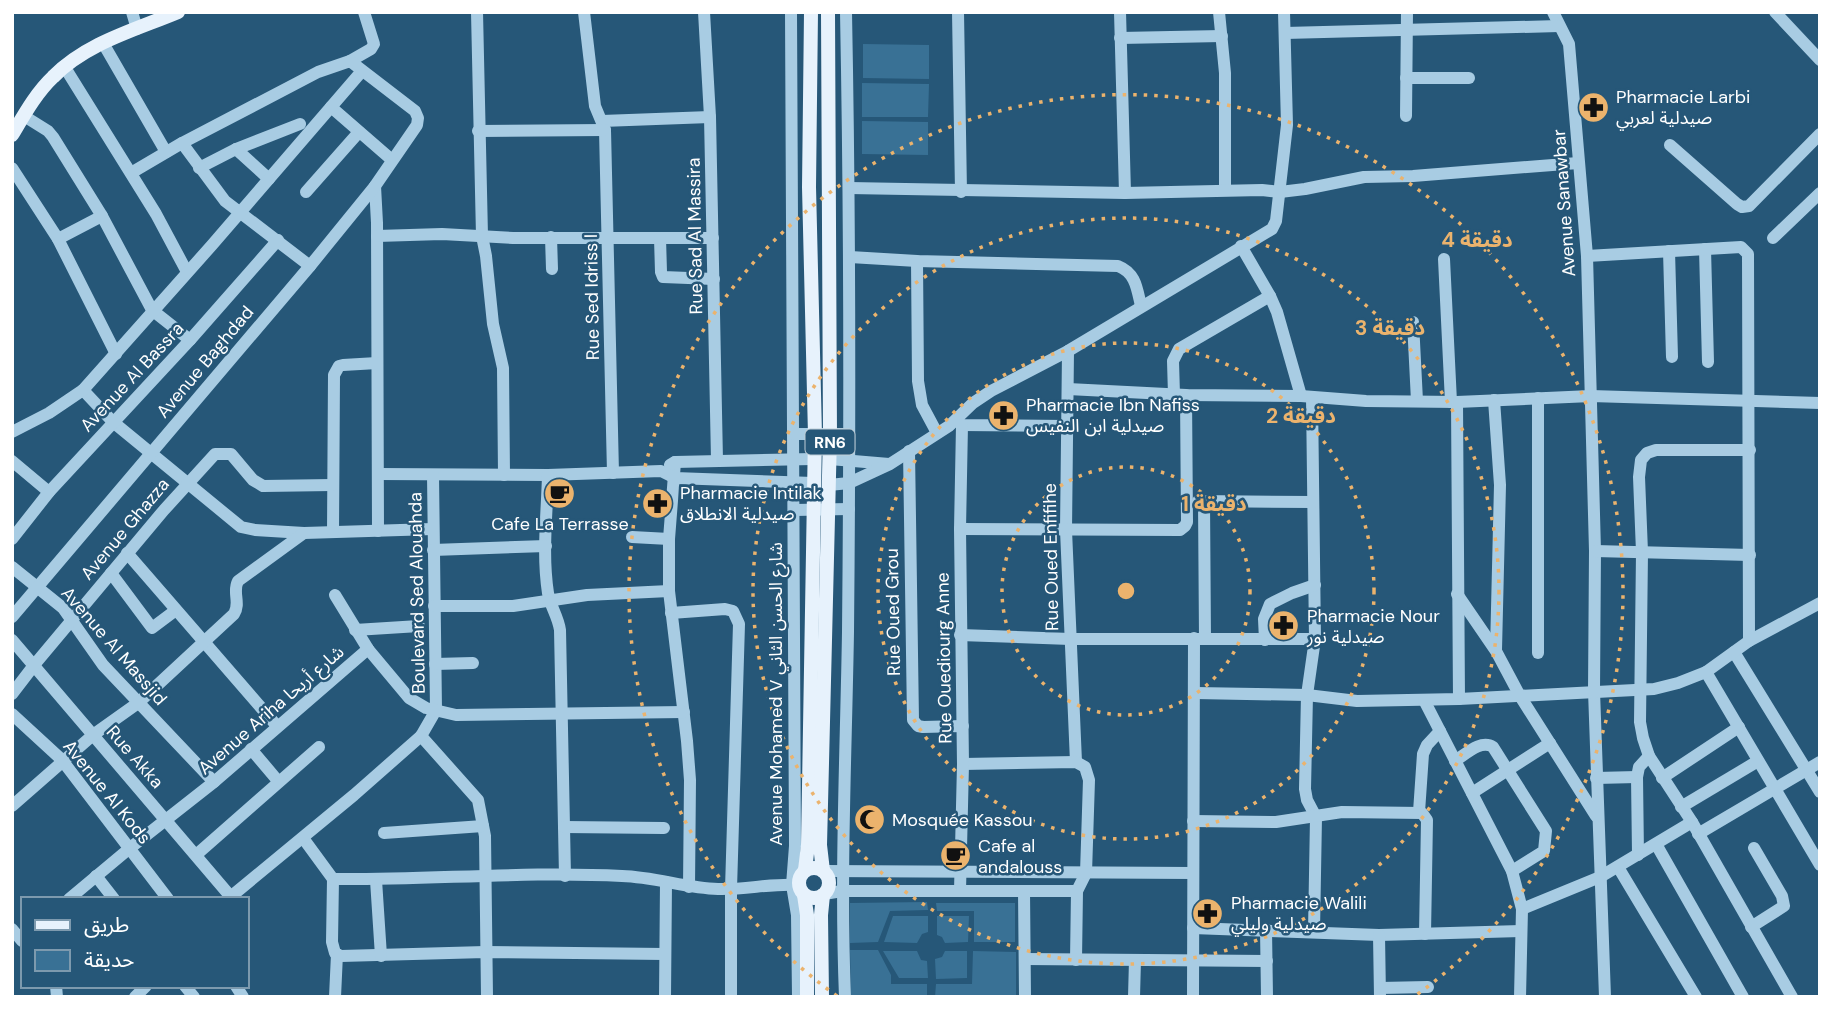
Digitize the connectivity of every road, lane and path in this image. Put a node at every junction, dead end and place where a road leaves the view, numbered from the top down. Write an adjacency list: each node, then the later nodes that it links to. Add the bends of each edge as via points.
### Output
1 (132, 12): 19 (street)
2 (178, 12): 19 (main road)
3 (364, 12): 27 (street, via 374,44)
4 (477, 12): 38 (street)
5 (584, 12): 37 (street, Rue Sed Idriss I, via 595,106)
6 (704, 12): 35 (street, Rue Sad Al Massira)
7 (791, 12): 108 (street, Avenue Mohamed V شارع الحسن الثاني)
8 (811, 12): 110 (main road, RN6, via 809,187)
9 (828, 12): 111 (main road, RN6)
10 (846, 12): 53 (street)
11 (958, 12): 56 (street)
12 (1120, 12): 23 (street)
13 (1219, 12): 22 (street)
14 (1284, 12): 21 (street)
15 (1407, 12): 20 (street)
16 (1553, 12): 18 (street, Avenue Sanawbar)
17 (1778, 13): 25 (street)
18 (1559, 26): 20 (street); 47 (street, Avenue Sanawbar, via 1569,44)
19 (137, 29): 24 (main road)
20 (1407, 30): 21 (street); 30 (street)
21 (1285, 33): 57 (street, via 1287,125)
22 (1222, 36): 23 (street); 54 (street)
23 (1120, 38): 59 (street)
24 (103, 43): 28 (main road); 45 (street)
25 (1815, 45): 26 (street)
26 (1820, 60)
27 (351, 61): 29 (street); 42 (street, via 318,72)
28 (64, 66): 33 (main road); 50 (street)
29 (362, 71): 32 (street); 46 (street, Avenue Baghdad, via 418,115 417,125)
30 (1406, 78): 31 (street); 34 (street)
31 (1469, 78)
32 (331, 107): 39 (street); 51 (street)
33 (24, 116): 41 (main road); 61 (street, via 53,137)
34 (1406, 116)
35 (710, 117): 37 (street); 67 (street, Rue Sad Al Massira)
36 (300, 124): 44 (street)
37 (604, 126): 38 (street); 64 (street, Rue Sed Idriss I)
38 (478, 131): 63 (street)
39 (359, 132): 46 (street); 55 (street)
40 (1820, 134): 43 (street, via 1749,206 1737,204)
41 (12, 135)
42 (182, 143): 45 (street); 49 (street)
43 (1670, 145)
44 (236, 149): 49 (street); 51 (street)
45 (166, 152): 50 (street)
46 (392, 160): 52 (street, Avenue Baghdad)
47 (1578, 163): 57 (street, via 1364,177); 74 (street, Avenue Sanawbar)
48 (12, 168): 68 (street)
49 (199, 168): 60 (street)
50 (131, 173): 80 (street)
51 (270, 179): 60 (street)
52 (375, 187): 62 (street); 78 (street, Avenue Baghdad)
53 (849, 188): 56 (street); 75 (street)
54 (1225, 190): 57 (street); 59 (street)
55 (306, 192)
56 (961, 192): 59 (street)
57 (1280, 192): 71 (street, via 1272,229)
58 (1820, 192): 69 (street)
59 (1125, 193)
60 (240, 212): 70 (street); 80 (street)
61 (102, 216): 68 (street); 84 (street)
62 (377, 236): 63 (street); 91 (street)
63 (482, 236): 65 (street); 127 (street, via 492,324 503,369)
64 (607, 236): 65 (street); 66 (street); 124 (street, Rue Sed Idriss I)
65 (551, 237): 79 (street)
66 (660, 238): 67 (street); 81 (street, via 663,277)
67 (713, 238): 81 (street, Rue Sad Al Massira)
68 (58, 239): 88 (street)
69 (1773, 239)
70 (278, 240): 78 (street); 86 (street, Avenue Al Bassra)
71 (1241, 246): 82 (street); 83 (street)
72 (1705, 249): 73 (street); 90 (street); 99 (street, via 1741,247 1748,254)
73 (1669, 251): 74 (street); 89 (street)
74 (1587, 256): 96 (street, Avenue Sanawbar)
75 (850, 257): 77 (street); 109 (street)
76 (1444, 259): 101 (street)
77 (917, 261): 83 (street, via 1118,266 1135,279); 107 (street, via 918,381 922,405)
78 (310, 267): 114 (street, Avenue Baghdad)
79 (552, 269)
80 (187, 272): 84 (street)
81 (714, 279): 118 (street, Rue Sad Al Massira)
82 (1270, 296): 94 (street, via 1180,349 1173,361); 95 (street)
83 (1142, 306): 87 (street)
84 (152, 310): 86 (street); 88 (street)
85 (1413, 322): 100 (street)
86 (190, 341): 103 (street, Avenue Al Bassra)
87 (1068, 351): 92 (street, Rue Oued Enfifihe); 104 (street, via 991,391 973,403)
88 (116, 354): 93 (street)
89 (1672, 356)
90 (1708, 362)
91 (377, 363): 125 (street); 134 (street, via 339,366 334,375)
92 (1068, 389): 94 (street); 105 (street, Rue Oued Enfifihe)
93 (83, 390): 103 (street); 106 (street)
94 (1180, 395): 95 (street); 137 (street)
95 (1307, 396): 100 (street); 139 (street)
96 (1591, 396): 97 (street); 99 (street); 155 (street, Avenue Sanawbar)
97 (1538, 398): 98 (street); 186 (street)
98 (1494, 400): 101 (street); 184 (street, via 1500,485)
99 (1750, 400): 102 (street); 112 (street)
100 (1417, 401): 101 (street)
101 (1454, 402): 164 (street)
102 (1820, 402)
103 (113, 422): 114 (street); 136 (street, Avenue Al Bassra)
104 (959, 423): 105 (street); 107 (street); 145 (street, Rue Ouediourg Anne)
105 (1067, 426): 146 (street, Rue Oued Enfifihe)
106 (12, 432)
107 (937, 433): 113 (street)
108 (794, 434): 110 (street); 119 (street, Avenue Mohamed V شارع الحسن الثاني)
109 (849, 434): 111 (street); 117 (street)
110 (815, 435): 111 (street); 115 (main road, RN6)
111 (830, 435): 116 (main road, RN6)
112 (1750, 450): 156 (street, via 1647,453 1639,477); 158 (street)
113 (909, 451): 121 (street); 205 (street, Rue Oued Grou, via 913,720 923,727)
114 (150, 454): 133 (street); 162 (street, Avenue Baghdad)
115 (813, 459): 119 (street); 131 (main road, RN6)
116 (830, 459): 117 (street); 135 (main road, RN6)
117 (849, 459): 121 (street); 132 (street)
118 (717, 460): 119 (street); 120 (street)
119 (794, 460): 130 (street, Avenue Mohamed V شارع الحسن الثاني)
120 (675, 462): 123 (street); 129 (street)
121 (890, 464): 132 (street)
122 (14, 465): 136 (street)
123 (661, 471): 124 (street); 129 (street)
124 (613, 473): 128 (street)
125 (379, 474): 126 (street); 147 (street)
126 (433, 475): 127 (street); 144 (street, Boulevard Sed Alouahda)
127 (504, 475): 128 (street)
128 (548, 475): 153 (street)
129 (675, 478): 130 (street); 152 (street)
130 (794, 482): 131 (street); 142 (street, Avenue Mohamed V شارع الحسن الثاني)
131 (813, 483): 143 (main road, RN6)
132 (849, 483): 135 (street); 141 (street)
133 (186, 484): 134 (street, Avenue Ghazza, via 211,457 224,453 231,454 263,486); 149 (street, via 241,527); 157 (street, Avenue Ghazza)
134 (332, 485): 148 (street)
135 (829, 485): 140 (main road, RN6)
136 (49, 492): 151 (street, Avenue Al Bassra)
137 (1187, 502): 138 (street); 146 (street, via 1186,522 1180,530)
138 (1204, 502): 139 (street); 176 (street)
139 (1313, 502): 161 (street)
140 (829, 509): 141 (street); 143 (street); 245 (main road, RN6)
141 (849, 509): 246 (street)
142 (794, 510): 143 (street); 245 (street, Avenue Mohamed V شارع الحسن الثاني)
143 (814, 510): 245 (main road, RN6)
144 (433, 529): 147 (street); 154 (street, Boulevard Sed Alouahda)
145 (960, 529): 146 (street); 175 (street, Rue Ouediourg Anne)
146 (1066, 530): 177 (street, Rue Oued Enfifihe)
147 (378, 531): 148 (street)
148 (333, 532): 149 (street)
149 (304, 533): 182 (street, via 238,582 237,609)
150 (632, 537): 152 (street)
151 (12, 538)
152 (669, 539): 163 (street)
153 (546, 546): 154 (street); 166 (street)
154 (433, 550): 168 (street, Boulevard Sed Alouahda)
155 (1595, 551): 156 (street); 192 (street, Avenue Sanawbar)
156 (1642, 552): 158 (street); 191 (street)
157 (127, 554): 160 (street, Avenue Ghazza); 169 (street)
158 (1750, 555): 181 (street)
159 (12, 567): 162 (street, Avenue Al Massjid)
160 (111, 573): 169 (street, via 152,628); 172 (street, Avenue Ghazza)
161 (1315, 585): 178 (street); 180 (street, via 1270,604 1264,619)
162 (38, 587): 171 (street, Avenue Baghdad); 172 (street, Avenue Al Massjid)
163 (669, 591): 166 (street); 170 (street)
164 (1457, 594): 184 (street); 197 (street)
165 (335, 596): 174 (street)
166 (550, 601): 168 (street); 203 (street, via 560,630)
167 (1819, 604): 181 (street)
168 (434, 606): 189 (street, Boulevard Sed Alouahda)
169 (176, 610): 182 (street)
170 (671, 613): 201 (street); 269 (street, via 725,609 733,611 739,624)
171 (12, 617)
172 (72, 619): 188 (street, Avenue Ghazza); 199 (street, Avenue Al Massjid, via 103,665)
173 (419, 626): 174 (street)
174 (355, 629): 183 (street)
175 (960, 635): 177 (street); 205 (street, Rue Ouediourg Anne)
176 (1200, 638): 177 (street); 180 (street); 193 (street)
177 (1070, 639): 217 (street, Rue Oued Enfifihe)
178 (1315, 639): 180 (street); 195 (street)
179 (12, 640): 188 (street, Rue Akka)
180 (1265, 640)
181 (1749, 641): 185 (street)
182 (203, 642): 199 (street); 204 (street)
183 (368, 649): 200 (street, via 409,698); 204 (street, Avenue Ariha شارع أريحا)
184 (1496, 651): 196 (street)
185 (1734, 652): 190 (street); 220 (street)
186 (1538, 653)
187 (473, 663): 189 (street)
188 (34, 664): 194 (street, Avenue Ghazza); 208 (street, Rue Akka)
189 (435, 664): 200 (street, Boulevard Sed Alouahda)
190 (1706, 672): 191 (street, via 1665,687); 206 (street)
191 (1639, 690): 192 (street); 213 (street)
192 (1594, 691): 196 (street); 223 (street, Avenue Sanawbar)
193 (1195, 693): 195 (street); 236 (street)
194 (12, 694)
195 (1307, 695): 198 (street, via 1357,701); 233 (street, via 1305,789)
196 (1520, 696): 197 (street); 210 (street)
197 (1459, 699): 198 (street)
198 (1424, 700): 207 (street)
199 (138, 703): 208 (street); 226 (street, Avenue Al Massjid)
200 (436, 710): 203 (street, via 456,715); 209 (street)
201 (684, 712): 203 (street); 267 (street, via 690,780)
202 (12, 714): 214 (street, Avenue Al Kods)
203 (560, 714): 239 (street)
204 (277, 726): 212 (street, Avenue Ariha شارع أريحا)
205 (963, 726): 219 (street, Rue Ouediourg Anne)
206 (1739, 727): 216 (street); 224 (street)
207 (1440, 731): 215 (street); 232 (street, via 1423,754)
208 (93, 735): 214 (street); 235 (street, Rue Akka)
209 (421, 736): 238 (street, via 478,800); 243 (street)
210 (1550, 743): 221 (street); 234 (street)
211 (319, 747): 225 (street)
212 (251, 749): 225 (street); 226 (street, Avenue Ariha شارع أريحا)
213 (1648, 756): 222 (street); 224 (street)
214 (62, 760): 230 (street); 247 (street, Avenue Al Kods)
215 (1455, 761): 221 (street, via 1489,744); 229 (street)
216 (1758, 761): 227 (street); 231 (street)
217 (1076, 762): 219 (street); 258 (street, via 1085,767 1089,780)
218 (1820, 762): 220 (street)
219 (963, 764): 256 (street, Rue Ouediourg Anne)
220 (1805, 768): 227 (street); 228 (street)
221 (1509, 769): 229 (street); 255 (street, via 1546,831 1544,851)
222 (1636, 777): 223 (street); 250 (street)
223 (1596, 778): 234 (street, Avenue Sanawbar)
224 (1662, 778): 231 (street)
225 (278, 781): 249 (street)
226 (214, 782): 235 (street, Avenue Ariha شارع أريحا)
227 (1775, 789): 242 (street); 251 (street)
228 (1820, 792)
229 (1472, 793): 255 (street)
230 (15, 799)
231 (1682, 807): 237 (street)
232 (1419, 812): 233 (street, via 1342,812); 288 (street, via 1427,820)
233 (1316, 817): 236 (street, via 1276,822); 286 (street)
234 (1597, 818): 263 (street, Avenue Sanawbar)
235 (167, 820): 247 (street, Avenue Ariha شارع أريحا); 249 (street, Rue Akka)
236 (1192, 821): 259 (street)
237 (1692, 822): 242 (street); 244 (street)
238 (484, 826): 241 (street); 260 (street)
239 (564, 827): 240 (street); 262 (street)
240 (664, 828)
241 (384, 833)
242 (1699, 835): 283 (street)
243 (303, 838): 264 (street); 279 (street)
244 (1656, 844): 250 (street); 316 (street)
245 (808, 845): 246 (street); 253 (main road, RN6); 254 (main road, RN6); 268 (street, Avenue Mohamed V شارع الحسن الثاني)
246 (842, 845): 257 (street)
247 (130, 848): 261 (street, Avenue Ariha شارع أريحا); 277 (street, Avenue Al Kods)
248 (1754, 848): 283 (street, via 1784,906)
249 (197, 855): 278 (street, Rue Akka)
250 (1638, 855): 252 (street)
251 (1820, 865)
252 (1618, 867): 263 (street); 315 (street)
253 (805, 870): 254 (main road); 268 (main road, RN6)
254 (823, 871): 257 (street); 274 (main road, RN6, via 829,880)
255 (1512, 871): 280 (street)
256 (961, 872): 257 (street); 258 (street); 271 (street, Rue Ouediourg Anne)
257 (842, 873): 270 (street)
258 (1086, 873): 259 (street); 273 (street)
259 (1193, 873): 284 (street)
260 (484, 875): 262 (street); 265 (street); 290 (street)
261 (96, 876): 275 (street, Avenue Ariha شارع أريحا); 276 (street)
262 (565, 876): 266 (street)
263 (1600, 877): 280 (street); 314 (street, Avenue Sanawbar)
264 (332, 879): 265 (street); 291 (street, via 332,942)
265 (376, 880): 293 (street)
266 (666, 882): 267 (street); 292 (street)
267 (689, 887): 269 (street)
268 (798, 888): 269 (street); 274 (main road, via 814,898); 281 (main road, RN6)
269 (731, 889): 304 (street)
270 (842, 891): 271 (street); 274 (street); 282 (street)
271 (960, 891): 272 (street)
272 (1024, 891): 273 (street); 294 (street)
273 (1077, 891): 295 (street)
274 (824, 894): 281 (main road, RN6)
275 (71, 897)
276 (112, 897)
277 (167, 897)
278 (229, 897)
279 (231, 897)
280 (1522, 909): 287 (street)
281 (808, 915): 282 (street); 305 (street); 306 (main road, RN6); 307 (main road, RN6)
282 (842, 916): 308 (street)
283 (1752, 927): 317 (street)
284 (1193, 928): 285 (street); 297 (street)
285 (1266, 929): 286 (street); 298 (street)
286 (1314, 931): 289 (street)
287 (1521, 931): 288 (street); 313 (street)
288 (1425, 934): 289 (street)
289 (1379, 935): 300 (street)
290 (485, 952): 292 (street); 293 (street); 302 (street)
291 (337, 954): 293 (street); 301 (street)
292 (665, 954): 303 (street)
293 (381, 956)
294 (1025, 959): 295 (street); 309 (street)
295 (1076, 960): 296 (street)
296 (1135, 960): 297 (street); 310 (street)
297 (1194, 961): 298 (street); 311 (street)
298 (1267, 961): 312 (street)
299 (1428, 988): 300 (street)
300 (1380, 993)
301 (335, 997)
302 (487, 997)
303 (665, 997)
304 (731, 997)
305 (798, 997)
306 (807, 997)
307 (822, 997)
308 (845, 997)
309 (1025, 997)
310 (1134, 997)
311 (1194, 997)
312 (1267, 997)
313 (1520, 997)
314 (1605, 997)
315 (1696, 997)
316 (1743, 997)
317 (1792, 997)

